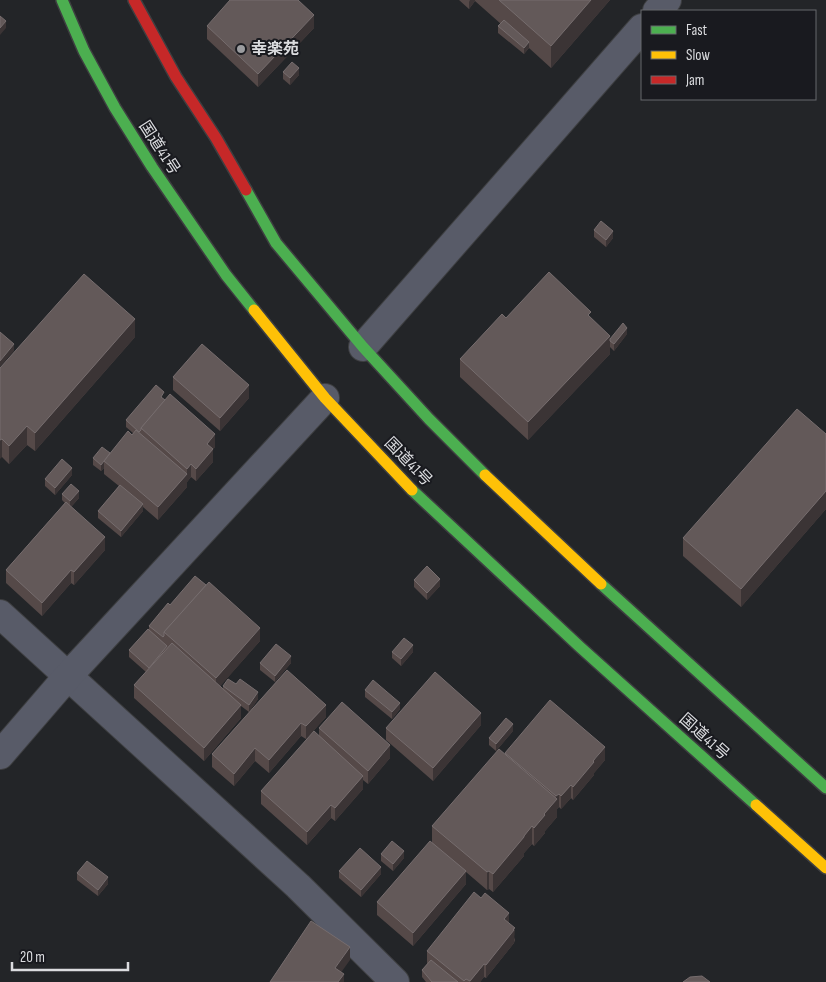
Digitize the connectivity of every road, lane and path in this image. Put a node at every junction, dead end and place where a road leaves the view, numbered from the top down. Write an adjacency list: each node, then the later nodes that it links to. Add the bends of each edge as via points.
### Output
1 (62, 0): 7 (highway, 国道41号, via 84,51 152,167 226,275)
2 (134, 0): 6 (highway, via 176,77 216,138 276,243)
3 (667, 0): 4 (street)
4 (658, 10)
5 (641, 29): 6 (street)
6 (363, 347): 11 (highway, via 503,493)
7 (325, 398): 9 (street); 12 (highway, 国道41号, via 408,487)
8 (0, 614): 9 (street)
9 (68, 676): 10 (street); 13 (street, via 298,886)
10 (0, 755)
11 (826, 788)
12 (826, 868)
13 (395, 982)

